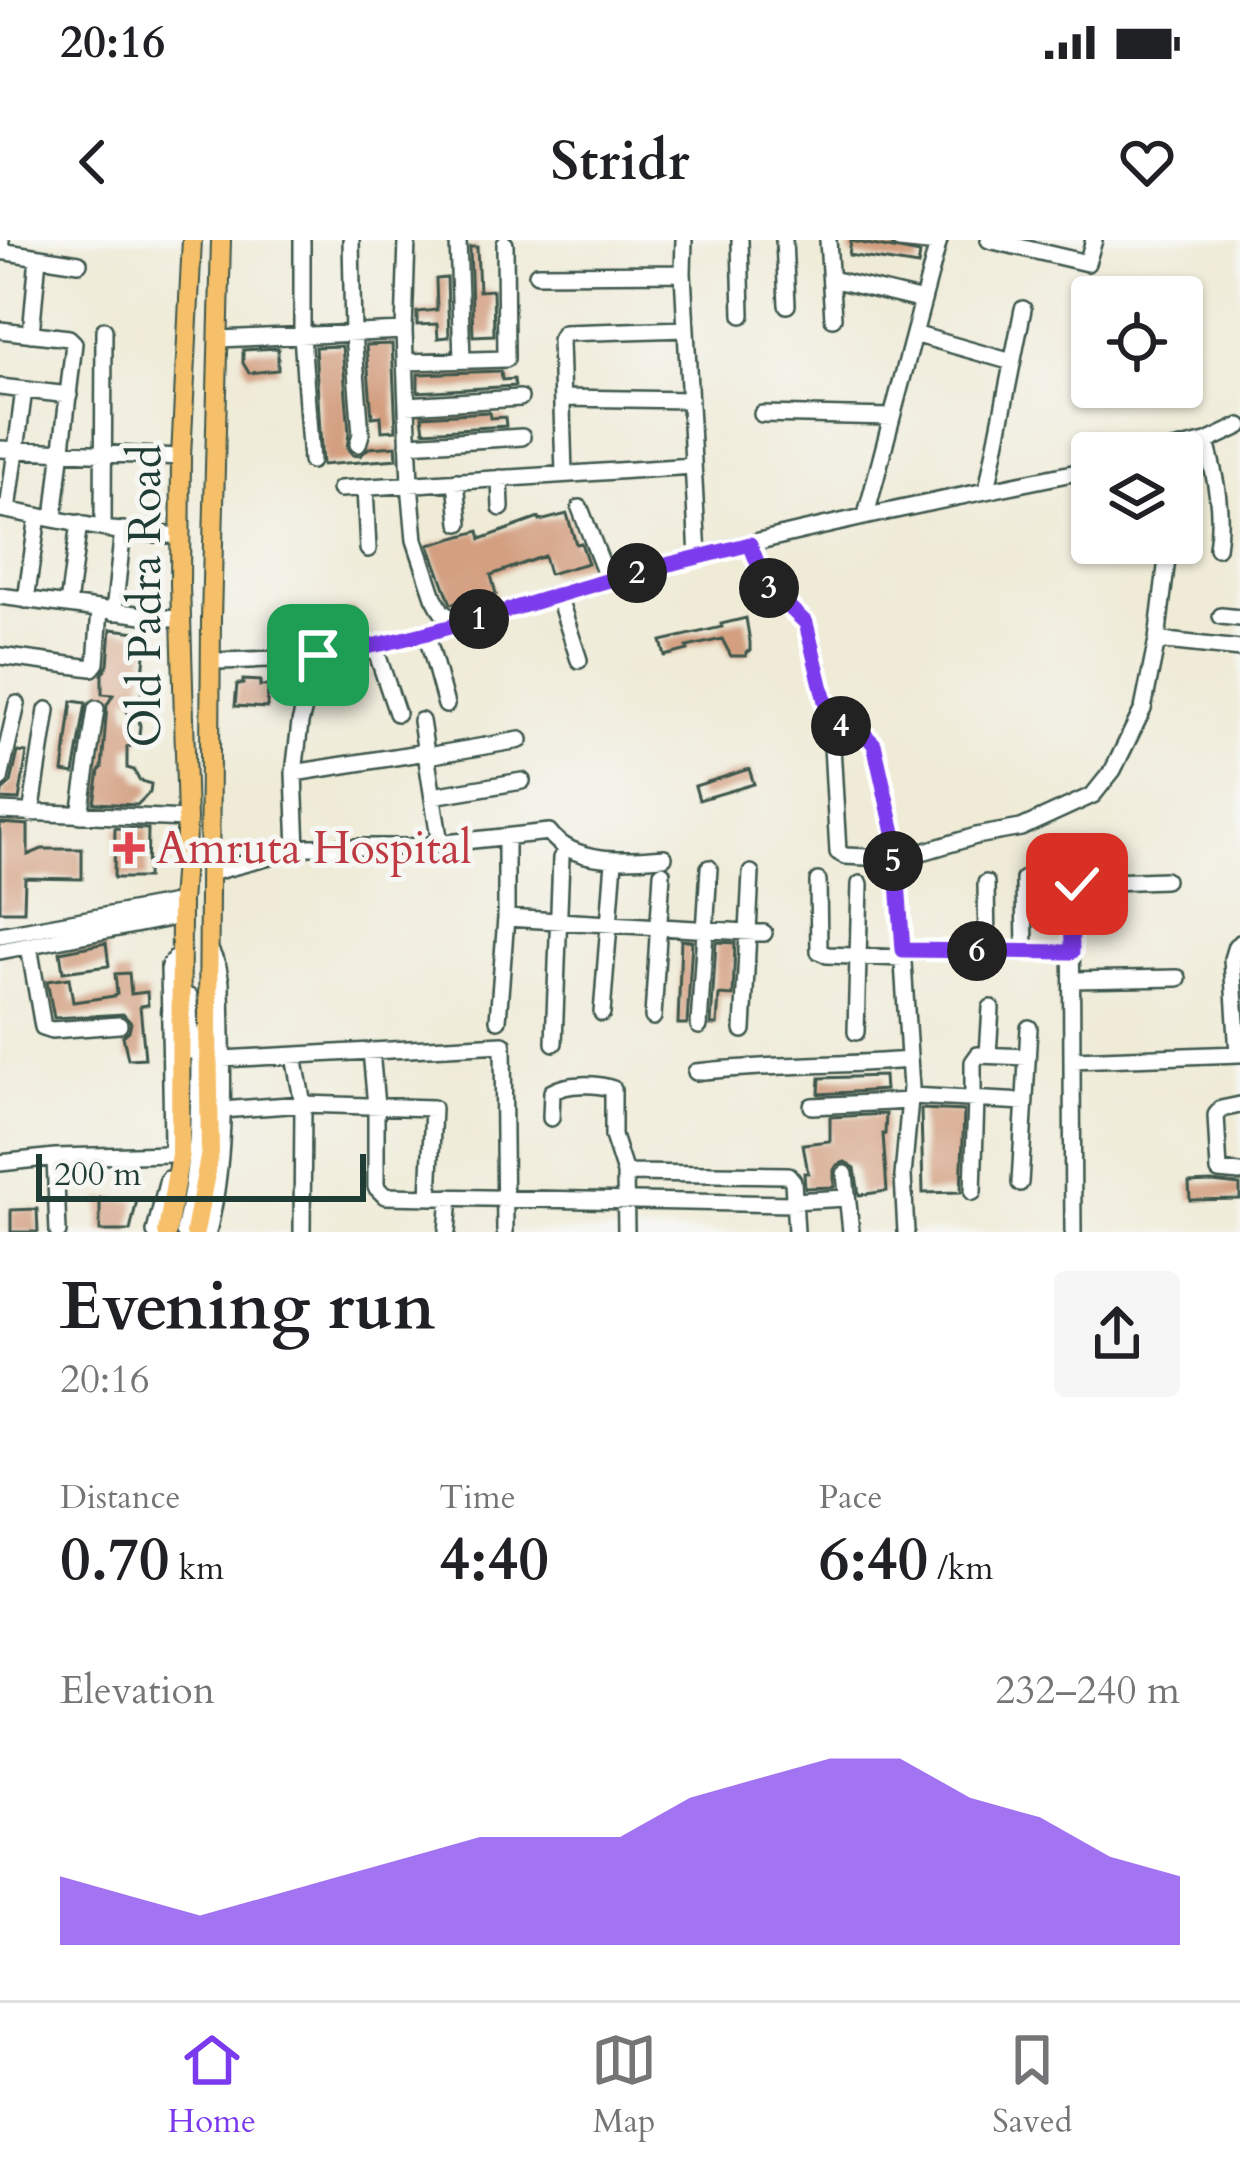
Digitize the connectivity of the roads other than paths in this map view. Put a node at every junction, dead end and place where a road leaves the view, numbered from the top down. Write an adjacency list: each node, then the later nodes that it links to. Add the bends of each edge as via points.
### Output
1 (1, 240): 17 (street, via 0,251)
2 (192, 240): 57 (main road, Old Padra Road)
3 (221, 240): 35 (main road, Old Padra Road)
4 (302, 240): 34 (street)
5 (351, 240): 32 (street)
6 (407, 240): 30 (street)
7 (458, 240): 36 (street)
8 (684, 240): 19 (street)
9 (740, 240): 25 (street)
10 (784, 240): 23 (street)
11 (829, 240): 21 (street)
12 (899, 240): 15 (street)
13 (989, 240): 14 (street, via 1087,263)
14 (1094, 240)
15 (939, 242): 22 (street)
16 (505, 244): 36 (street, via 506,359)
17 (38, 256): 18 (street); 31 (street)
18 (79, 262)
19 (683, 273): 20 (street); 27 (street)
20 (538, 274)
21 (831, 279): 22 (street); 26 (street)
22 (923, 301): 33 (street)
23 (788, 305)
24 (1023, 309): 38 (street)
25 (742, 315)
26 (833, 318)
27 (686, 329): 43 (street, via 564,333); 44 (street)
28 (0, 330): 31 (street)
29 (104, 330): 56 (street)
30 (404, 332): 32 (street); 37 (street)
31 (31, 334): 41 (street, via 73,340)
32 (353, 334): 34 (street); 52 (street)
33 (914, 334): 38 (street); 47 (street)
34 (302, 335): 35 (street); 58 (street)
35 (219, 339): 104 (main road, Old Padra Road)
36 (462, 359): 37 (street)
37 (405, 362): 45 (street)
38 (1012, 362): 68 (street)
39 (0, 387): 40 (street)
40 (25, 389): 41 (street); 54 (street)
41 (69, 394): 55 (street)
42 (520, 398): 45 (street)
43 (562, 398): 44 (street); 61 (street)
44 (690, 400): 59 (street)
45 (407, 405): 53 (street)
46 (762, 414): 47 (street)
47 (892, 417): 73 (street)
48 (1240, 426): 50 (street)
49 (522, 437): 53 (street)
50 (1206, 442): 51 (street); 69 (street)
51 (1203, 443)
52 (358, 444)
53 (408, 444): 64 (street)
54 (9, 449): 55 (street); 72 (street)
55 (62, 452): 56 (street); 74 (street)
56 (105, 454): 57 (street); 78 (street)
57 (181, 457): 81 (main road, Old Padra Road)
58 (311, 461)
59 (693, 466): 61 (street); 85 (street)
60 (1071, 473): 68 (street)
61 (564, 474): 62 (street)
62 (500, 478): 63 (street); 70 (street)
63 (456, 481): 64 (street); 76 (street)
64 (410, 484): 65 (street); 96 (street, via 434,597)
65 (365, 487): 67 (street); 83 (street)
66 (1240, 488): 69 (street)
67 (340, 489)
68 (987, 490): 73 (street)
69 (1219, 490): 80 (street)
70 (501, 508)
71 (580, 508): 87 (street)
72 (4, 510): 74 (street)
73 (866, 515): 82 (street)
74 (46, 517): 75 (street); 90 (street)
75 (79, 523): 78 (street); 91 (street)
76 (460, 524)
77 (1240, 526): 80 (street)
78 (103, 528): 79 (street)
79 (123, 530): 81 (street); 92 (street)
80 (1220, 530): 84 (street)
81 (181, 536): 95 (main road, Old Padra Road)
82 (750, 544): 85 (street); 111 (street, via 766,585 806,623)
83 (368, 548)
84 (1217, 548)
85 (698, 557): 87 (street)
86 (1166, 564): 98 (street)
87 (608, 580): 88 (street)
88 (558, 595): 96 (street); 103 (street)
89 (0, 596): 90 (street)
90 (26, 600): 91 (street)
91 (68, 605): 92 (street)
92 (107, 610): 95 (street); 102 (street, via 92,668)
93 (1221, 616): 94 (street)
94 (1240, 618)
95 (181, 620): 121 (main road, Old Padra Road)
96 (460, 624): 97 (street)
97 (426, 632): 99 (street); 106 (street)
98 (1157, 640): 100 (street); 126 (street, via 1143,709 1093,795 1021,828)
99 (374, 645): 101 (street); 109 (street)
100 (1240, 650)
101 (318, 655): 104 (street); 114 (street)
102 (0, 656)
103 (580, 660)
104 (210, 661): 130 (main road, Old Padra Road)
105 (17, 704): 115 (street)
106 (446, 705)
107 (96, 709): 120 (street)
108 (47, 710): 119 (street)
109 (398, 712)
110 (421, 721): 113 (street)
111 (830, 722): 126 (street, via 874,744); 126 (street, via 838,852)
112 (520, 740): 113 (street)
113 (426, 754): 114 (street); 117 (street)
114 (294, 773): 124 (street)
115 (0, 779)
116 (522, 781): 117 (street)
117 (433, 796): 123 (street)
118 (0, 811): 119 (street)
119 (31, 814): 120 (street)
120 (80, 815): 121 (street)
121 (187, 819): 136 (main road, Old Padra Road)
122 (506, 837): 123 (street); 127 (street, via 549,832 559,845); 137 (street)
123 (440, 844): 124 (street)
124 (297, 850): 130 (street)
125 (560, 858): 138 (street)
126 (896, 860): 152 (street)
127 (614, 861): 139 (street); 140 (street, via 663,865)
128 (709, 868): 141 (street)
129 (751, 872): 142 (street)
130 (209, 873): 146 (main road, Old Padra Road)
131 (1024, 879): 150 (street)
132 (1165, 880): 151 (street, via 1077,884)
133 (818, 881): 153 (street, via 819,951)
134 (986, 883): 148 (street)
135 (860, 884): 153 (street)
136 (181, 909): 143 (street); 145 (street); 149 (main road, Old Padra Road)
137 (506, 918): 138 (street); 159 (street)
138 (558, 922): 139 (street); 165 (street)
139 (609, 925): 140 (street); 157 (street)
140 (659, 927): 141 (street); 158 (street)
141 (705, 930): 142 (street); 161 (street)
142 (755, 933): 163 (street)
143 (0, 935)
144 (1240, 944): 168 (street, via 1232,959)
145 (29, 946): 147 (street); 160 (street, via 44,1027)
146 (209, 950): 171 (street, via 221,982); 200 (street, via 200,970 196,1172); 201 (main road, Old Padra Road, via 210,1152)
147 (0, 951)
148 (987, 951): 150 (street); 152 (street)
149 (181, 952): 184 (street, via 169,966); 200 (main road, Old Padra Road); 200 (street, via 189,975 191,1146)
150 (1025, 952): 151 (street)
151 (1072, 952): 155 (street)
152 (903, 954): 153 (street); 172 (street)
153 (857, 956): 164 (street)
154 (1178, 978): 155 (street)
155 (1072, 980): 173 (street)
156 (991, 1008): 167 (street)
157 (602, 1013)
158 (653, 1017)
159 (498, 1020)
160 (119, 1025)
161 (699, 1026)
162 (1029, 1028): 170 (street)
163 (742, 1030)
164 (856, 1032)
165 (554, 1043)
166 (370, 1052): 169 (street); 180 (street); 195 (street, via 502,1044)
167 (988, 1054): 170 (street); 176 (street, via 974,1062)
168 (1239, 1054): 173 (street)
169 (294, 1055): 171 (street); 178 (street)
170 (1028, 1057): 177 (street)
171 (222, 1059): 182 (street)
172 (909, 1060): 174 (street); 175 (street)
173 (1073, 1060): 210 (street)
174 (695, 1072)
175 (910, 1098): 176 (street); 181 (street); 209 (street)
176 (974, 1099): 177 (street); 191 (street)
177 (1025, 1102): 190 (street)
178 (303, 1103): 180 (street); 182 (street); 203 (street)
179 (1240, 1105): 188 (street, via 1216,1115 1219,1172)
180 (376, 1106): 192 (street, via 376,1187 385,1196); 192 (street, via 433,1108)
181 (812, 1106)
182 (222, 1109): 202 (street)
183 (551, 1118): 187 (street, via 555,1089 613,1089 613,1136)
184 (172, 1154): 185 (street); 199 (street)
185 (56, 1157): 186 (street); 198 (street)
186 (0, 1163)
187 (625, 1173): 196 (street); 197 (street, via 788,1175)
188 (1240, 1173)
189 (845, 1174): 194 (street)
190 (1020, 1183)
191 (973, 1192)
192 (429, 1197): 193 (street)
193 (450, 1197): 195 (street); 204 (street)
194 (846, 1198): 197 (street); 208 (street)
195 (505, 1199): 196 (street); 205 (street)
196 (624, 1202): 197 (street); 206 (street)
197 (793, 1202): 207 (street)
198 (58, 1232)
199 (155, 1232)
200 (176, 1232)
201 (195, 1232)
202 (208, 1232)
203 (302, 1232)
204 (447, 1232)
205 (505, 1232)
206 (626, 1232)
207 (796, 1232)
208 (851, 1232)
209 (906, 1232)
210 (1073, 1232)

